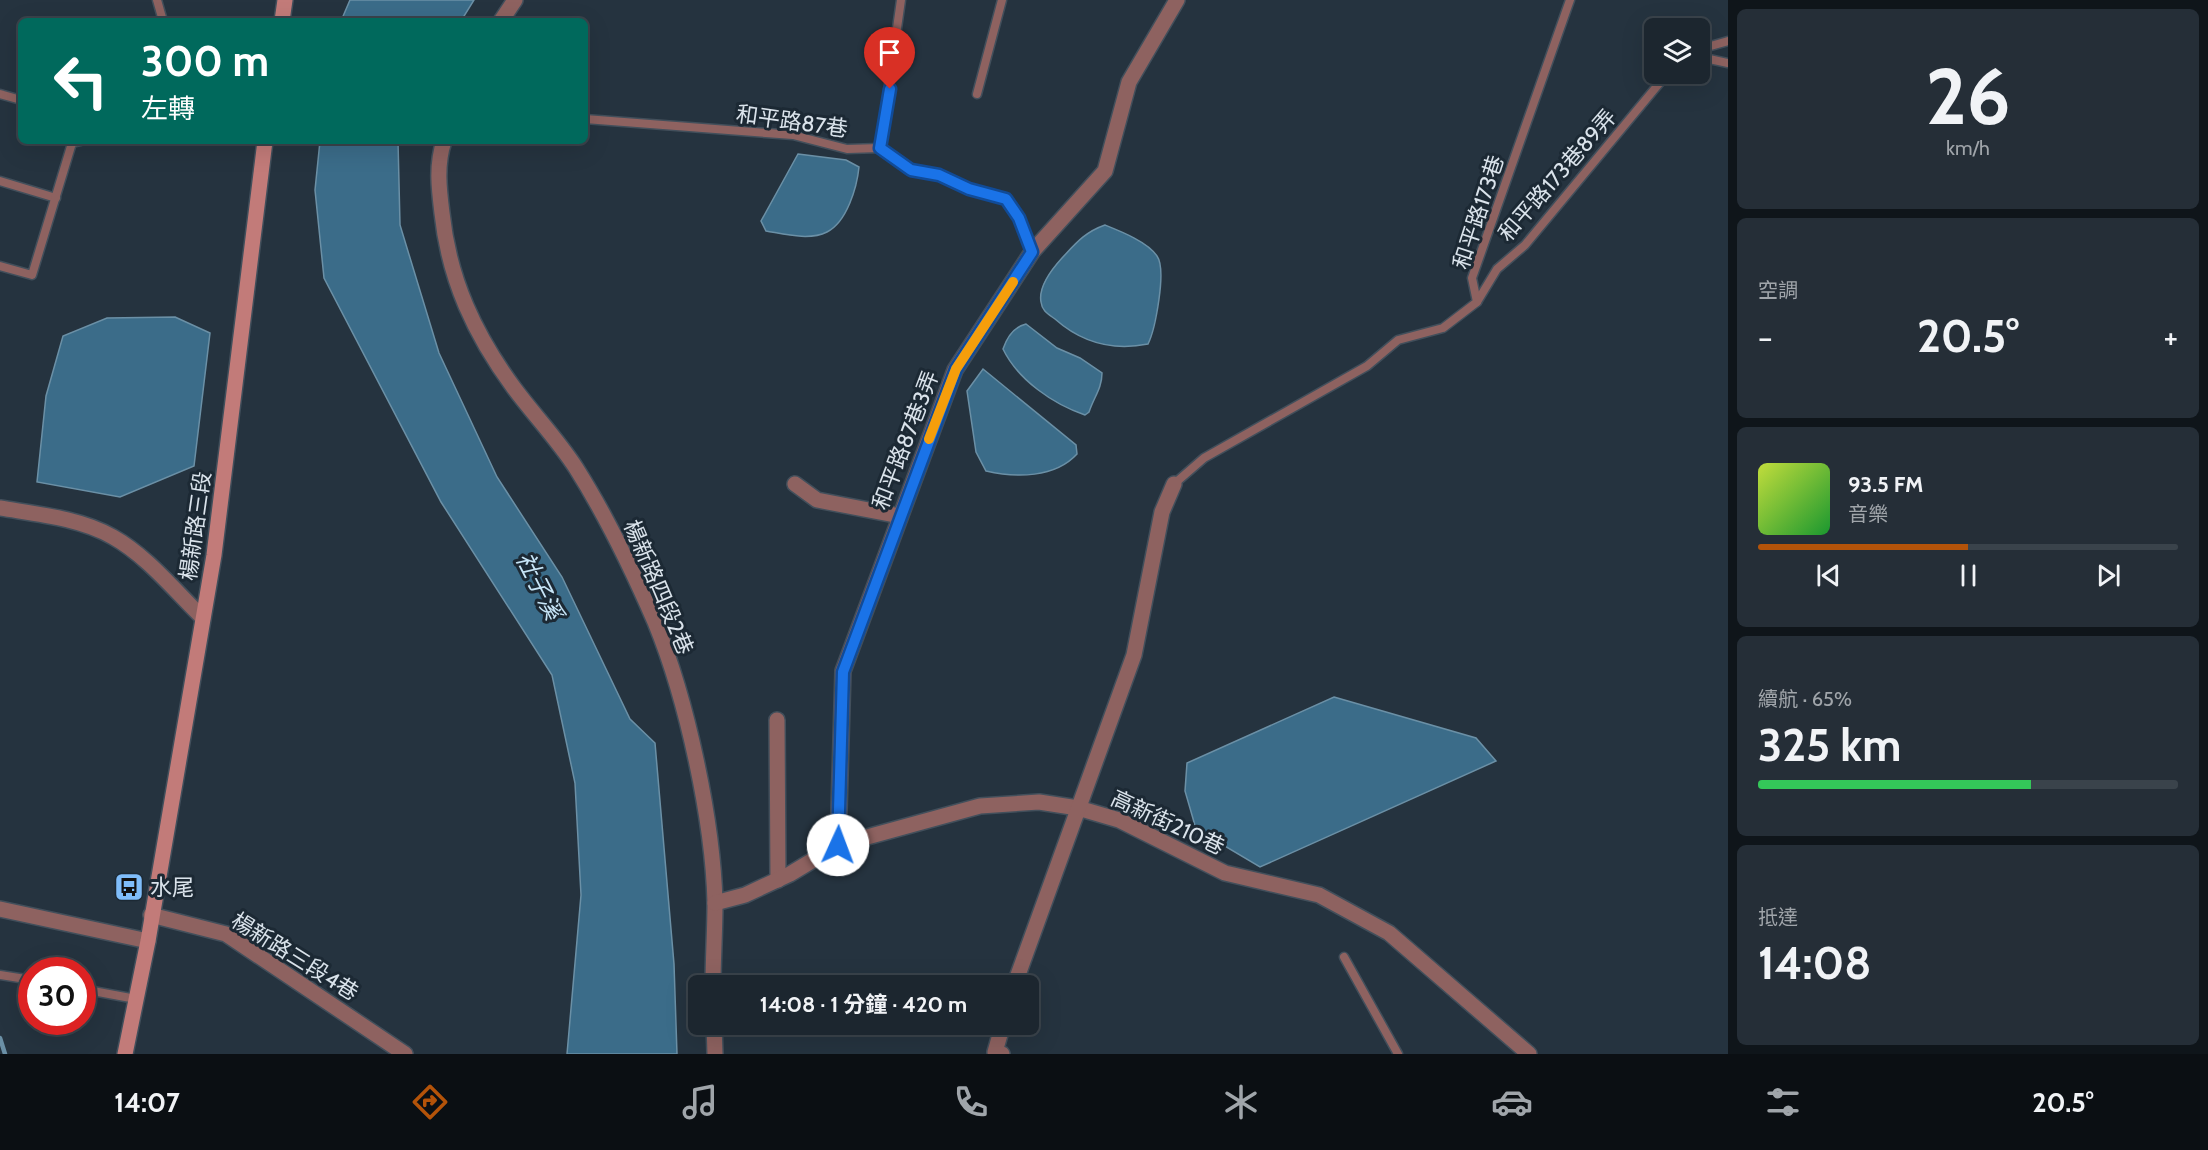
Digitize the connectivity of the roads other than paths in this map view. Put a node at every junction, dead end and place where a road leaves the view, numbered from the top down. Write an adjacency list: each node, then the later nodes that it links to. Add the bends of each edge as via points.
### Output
1 (157, 0): 8 (lane)
2 (285, 0): 9 (main road)
3 (515, 0): 10 (street)
4 (901, 0): 24 (lane)
5 (1002, 0): 17 (lane)
6 (1177, 0): 28 (street, 和平路87巷3弄, via 1129,82 1105,171)
7 (1570, 0): 30 (lane, 和平路173巷, via 1472,278)
8 (162, 18)
9 (282, 18)
10 (503, 18)
11 (1728, 41): 12 (lane)
12 (1710, 46)
13 (1710, 59): 14 (lane)
14 (1728, 63)
15 (1659, 84): 30 (lane, 和平路173巷89弄, via 1525,245 1497,269)
16 (0, 94): 18 (lane)
17 (977, 94)
18 (18, 99)
19 (588, 119): 24 (lane, 和平路87巷, via 793,135 847,149)
20 (70, 144): 25 (lane)
21 (72, 144): 25 (lane)
22 (265, 144): 35 (main road, 楊新路三段, via 240,366)
23 (444, 144): 40 (street, 楊新路四段2巷, via 438,180 442,223 460,296 479,337 575,467 621,546 656,626 684,712 709,834)
24 (880, 148): 28 (lane, via 911,170 939,175 969,189 1006,199 1019,218)
25 (70, 151): 27 (lane)
26 (0, 181): 27 (lane)
27 (56, 198): 29 (lane, via 32,275)
28 (1032, 252): 34 (street, 和平路87巷3弄, via 956,369)
29 (0, 266)
30 (1477, 302): 32 (lane, 和平路173巷, via 1443,328 1398,340 1367,366 1204,458)
31 (795, 484): 34 (street, via 817,500)
32 (1174, 484): 37 (street, via 1162,512 1134,655)
33 (0, 508): 35 (street, via 60,519 111,536)
34 (900, 516): 38 (street, 和平路87巷3弄, via 843,672)
35 (203, 618): 42 (main road, 楊新路三段)
36 (777, 720): 39 (street)
37 (1078, 808): 38 (street, 高新街210巷, via 1039,802 980,806); 47 (street); 58 (street, 高新街210巷, via 1119,820 1225,873 1319,895 1389,933)
38 (838, 845): 39 (street, 高新街210巷)
39 (778, 880): 40 (street, 高新街210巷)
40 (715, 903): 46 (street, 楊新路四段2巷)
41 (0, 909): 43 (street)
42 (151, 915): 43 (main road, 楊新路三段); 54 (street, 楊新路三段4巷, via 226,934)
43 (148, 941): 50 (main road, 楊新路三段)
44 (1344, 957): 57 (lane)
45 (0, 975): 48 (lane)
46 (712, 975)
47 (1018, 975)
48 (18, 978)
49 (96, 992): 50 (lane)
50 (136, 999): 53 (main road, 楊新路三段)
51 (714, 1035): 55 (street)
52 (1000, 1035): 56 (street, via 995,1052)
53 (125, 1054)
54 (405, 1054)
55 (715, 1054)
56 (1002, 1054)
57 (1398, 1054)
58 (1529, 1054)

